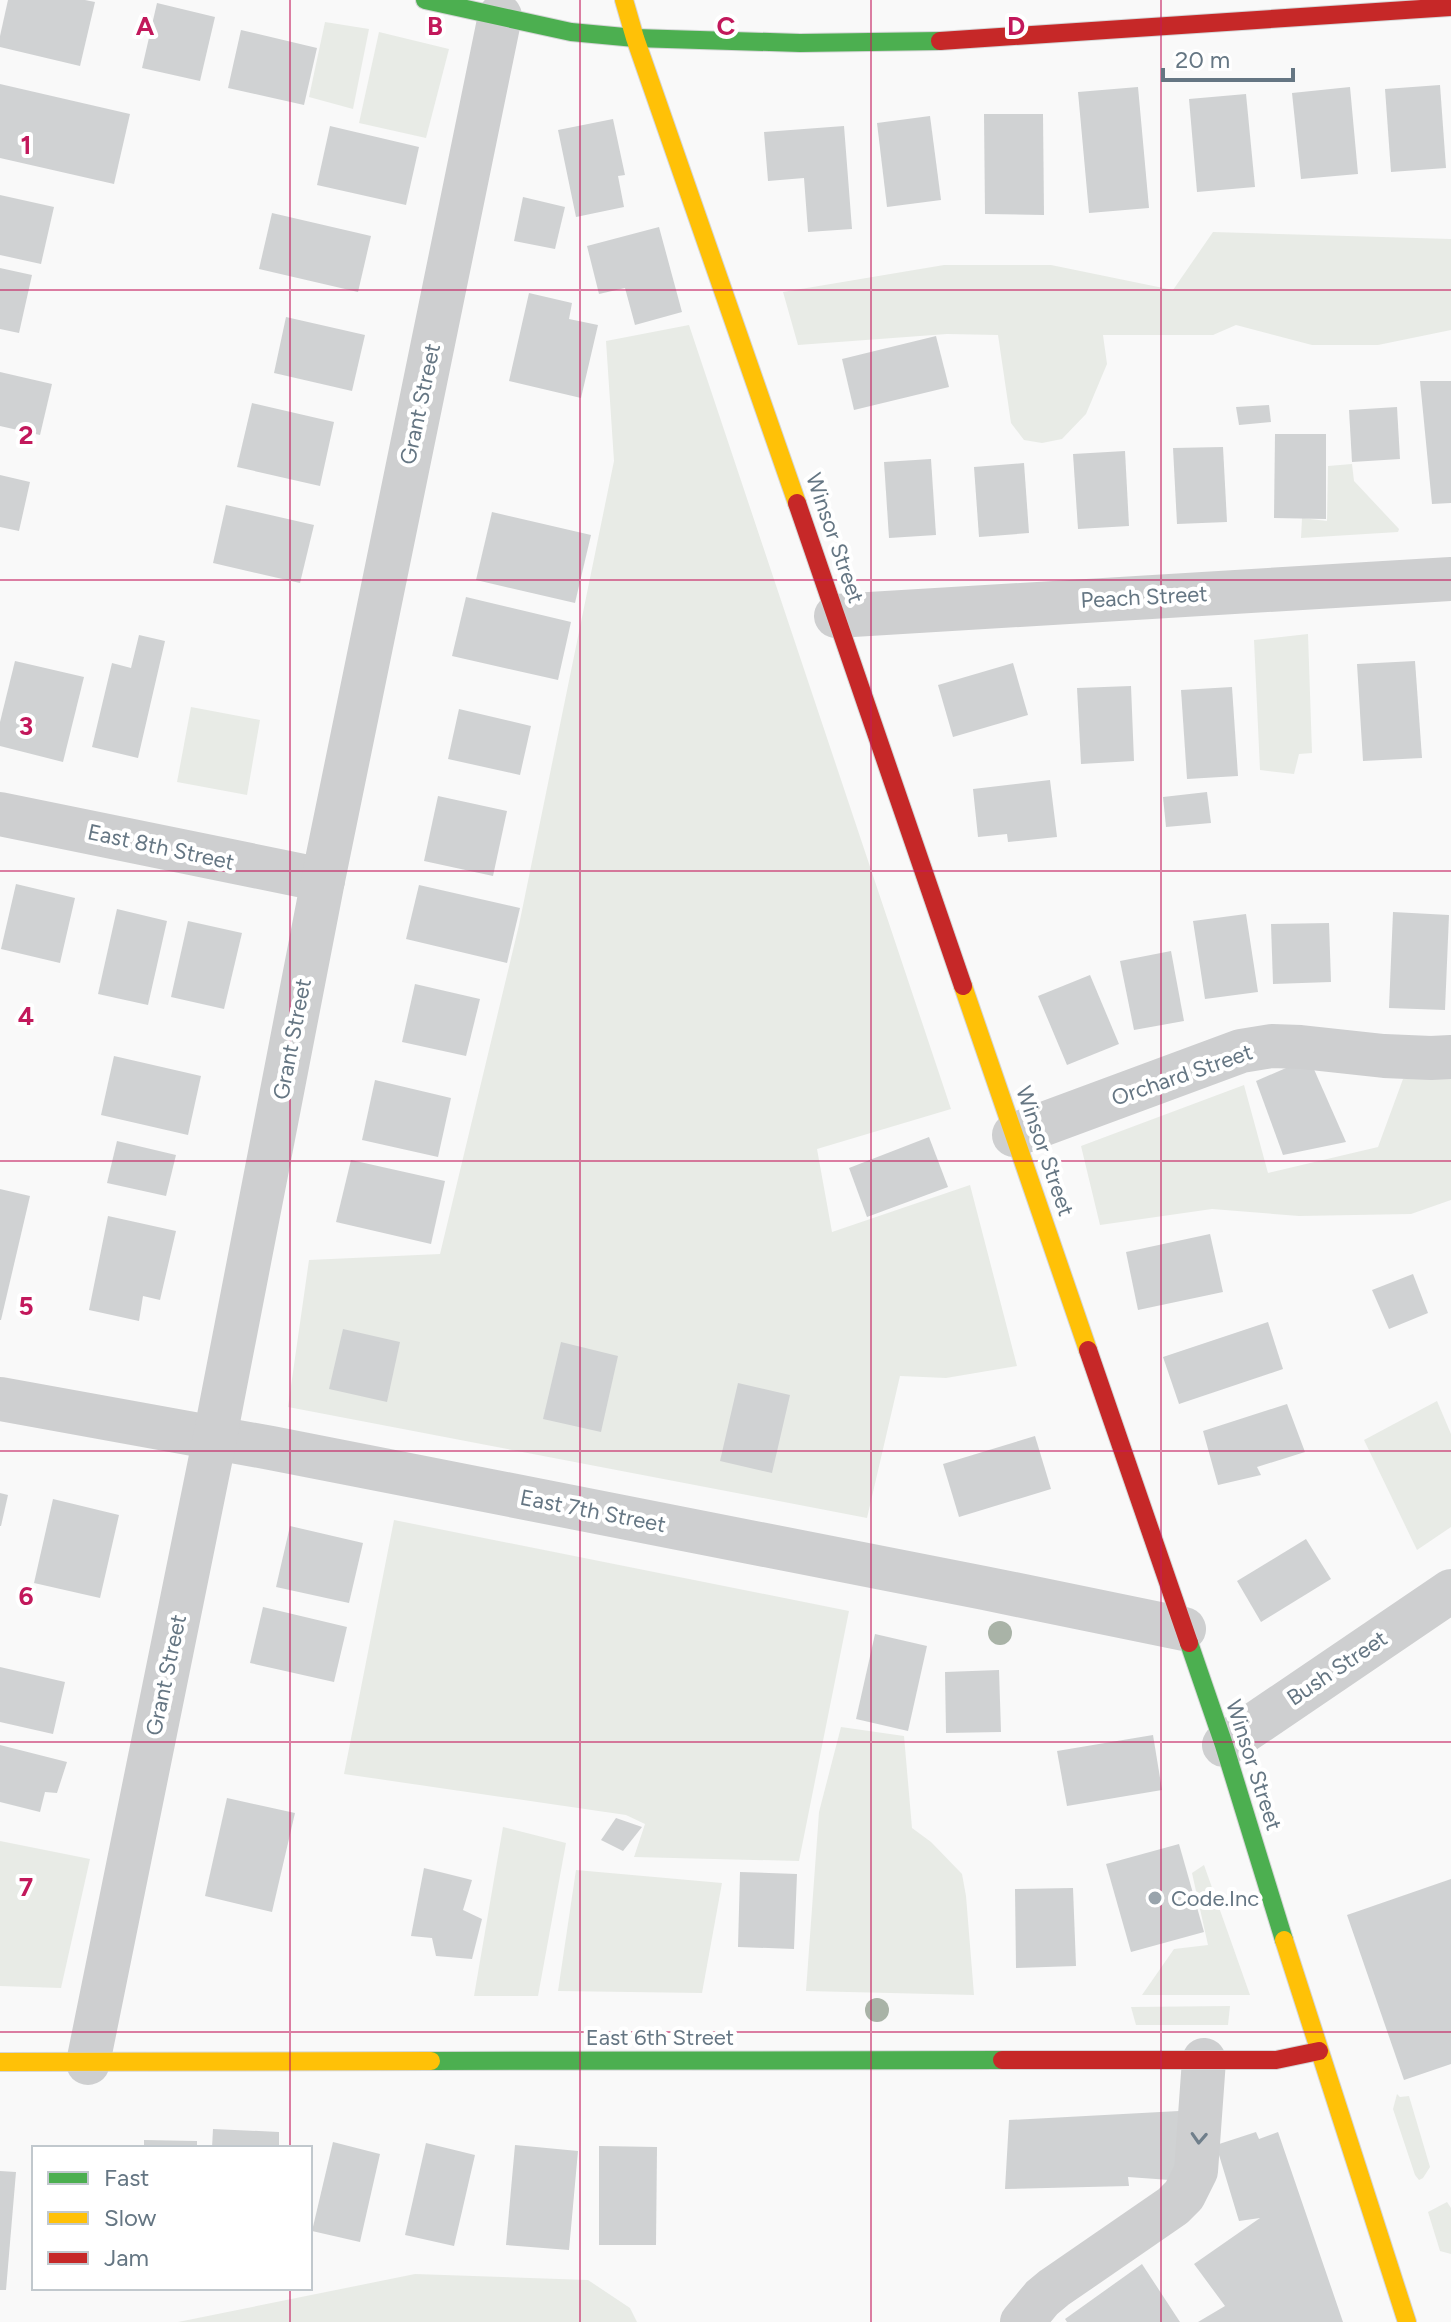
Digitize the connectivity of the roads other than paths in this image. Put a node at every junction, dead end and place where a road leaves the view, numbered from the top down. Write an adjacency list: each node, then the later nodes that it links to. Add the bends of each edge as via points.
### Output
1 (425, 0): 4 (street)
2 (624, 0): 5 (street, Winsor Street)
3 (1451, 7): 5 (street, via 924,42)
4 (500, 16): 5 (street, via 571,32); 9 (street, Grant Street)
5 (635, 38): 7 (street, Winsor Street)
6 (1451, 579): 7 (street, Peach Street)
7 (836, 616): 11 (street, Winsor Street)
8 (0, 814): 9 (street, East 8th Street)
9 (323, 880): 13 (street, Grant Street)
10 (1451, 1057): 11 (street, Orchard Street, via 1272,1046 1241,1051)
11 (1014, 1135): 15 (street, Winsor Street)
12 (0, 1399): 13 (street, East 7th Street)
13 (215, 1437): 15 (street, East 7th Street); 20 (street, Grant Street)
14 (1451, 1591): 16 (street, Bush Street)
15 (1184, 1629): 16 (street, Winsor Street)
16 (1224, 1745): 17 (street, Winsor Street)
17 (1319, 2051): 18 (street, East 6th Street, via 1276,2060); 22 (street, Winsor Street)
18 (1204, 2060): 20 (street, East 6th Street); 21 (street, one-way to 21, via 1196,2171 1184,2195 1054,2288)
19 (0, 2062): 20 (street, East 6th Street)
20 (88, 2063)
21 (1022, 2322)
22 (1407, 2322)

